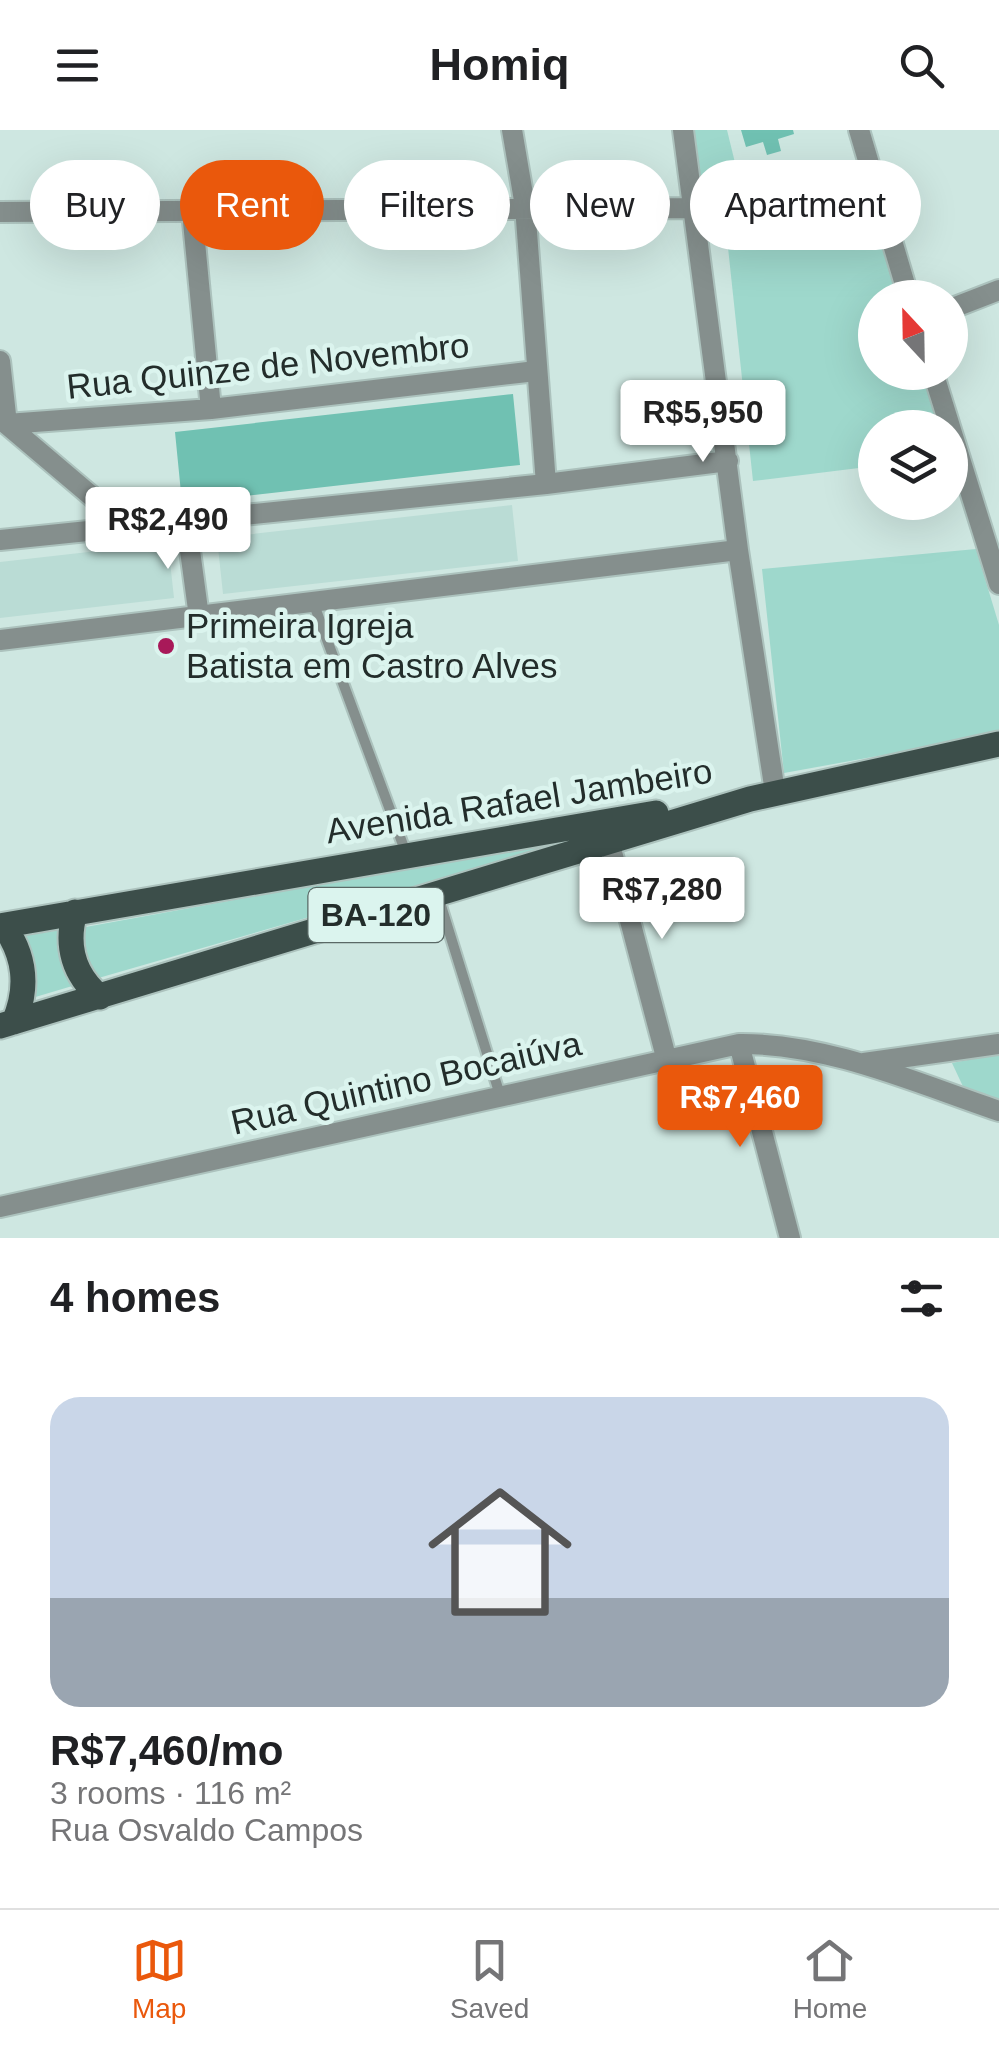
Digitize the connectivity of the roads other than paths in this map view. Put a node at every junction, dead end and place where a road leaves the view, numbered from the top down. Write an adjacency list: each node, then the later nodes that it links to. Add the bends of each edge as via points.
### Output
1 (512, 130): 6 (street)
2 (683, 130): 5 (street)
3 (859, 130): 4 (street)
4 (867, 160)
5 (690, 172)
6 (525, 206): 7 (street); 8 (street); 18 (street)
7 (324, 208)
8 (690, 208)
9 (180, 210): 10 (street)
10 (0, 212)
11 (196, 250): 20 (street)
12 (701, 250): 22 (street)
13 (895, 250): 14 (street)
14 (904, 280)
15 (999, 290): 16 (street)
16 (968, 302)
17 (0, 361): 21 (street)
18 (536, 371): 20 (street, Rua Quinze de Novembro); 23 (street)
19 (939, 390): 28 (street)
20 (211, 409): 21 (street, Rua Quinze de Novembro)
21 (3, 422): 25 (street, Rua Quinze de Novembro)
22 (728, 461): 23 (street); 27 (street)
23 (546, 484): 24 (street)
24 (186, 521): 25 (street); 30 (street)
25 (128, 527): 26 (street)
26 (0, 540)
27 (738, 550): 29 (street); 33 (street)
28 (999, 584)
29 (313, 602): 30 (street); 35 (lane)
30 (199, 616): 31 (street)
31 (0, 640)
32 (999, 744): 33 (main road, BA-120)
33 (762, 796): 34 (main road, Avenida Rafael Jambeiro / BA-120); 35 (main road, Avenida Rafael Jambeiro / BA-120)
34 (609, 841): 36 (main road, Avenida Rafael Jambeiro / BA-120); 43 (street)
35 (406, 854): 37 (main road, Avenida Rafael Jambeiro / BA-120)
36 (438, 896): 39 (main road, Avenida Rafael Jambeiro / BA-120); 45 (lane)
37 (75, 912): 38 (main road, Avenida Rafael Jambeiro / BA-120); 39 (main road, via 71,952 81,978)
38 (2, 926): 40 (main road, via 22,965 23,994)
39 (100, 998): 40 (main road, Avenida Rafael Jambeiro / BA-120)
40 (7, 1024)
41 (739, 1044): 43 (street, Rua Quintino Bocaiúva); 44 (street, Rua Quintino Bocaiúva, via 770,1044); 48 (street)
42 (999, 1044): 44 (street)
43 (666, 1057): 45 (street, Rua Quintino Bocaiúva)
44 (857, 1064): 46 (street, Rua Quintino Bocaiúva)
45 (500, 1095): 47 (street, Rua Quintino Bocaiúva)
46 (999, 1111)
47 (0, 1207)
48 (790, 1238)

